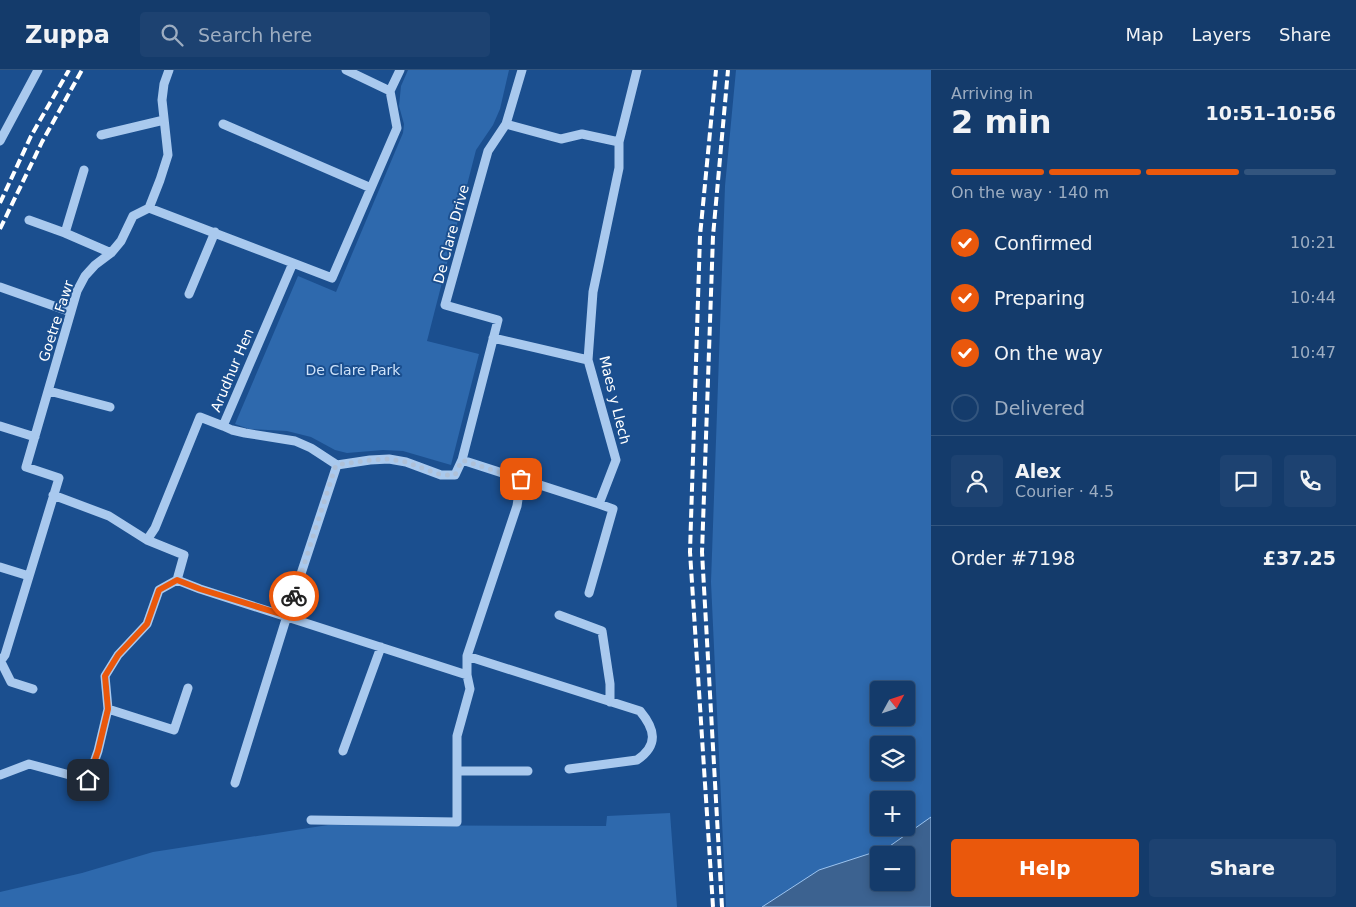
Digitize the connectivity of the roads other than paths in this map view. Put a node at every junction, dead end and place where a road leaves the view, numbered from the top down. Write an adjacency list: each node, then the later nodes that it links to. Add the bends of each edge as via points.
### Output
1 (38, 70): 12 (street)
2 (169, 70): 8 (street, Goetre Fawr, via 162,100)
3 (346, 70): 7 (street)
4 (400, 70): 7 (street)
5 (522, 70): 10 (street, De Clare Drive)
6 (637, 70): 13 (street, Maes y Llech)
7 (390, 91): 15 (street, via 397,128)
8 (164, 120): 11 (street); 16 (street, Goetre Fawr, via 168,155)
9 (223, 124): 15 (street)
10 (506, 124): 13 (street, via 561,139 582,134); 25 (street, De Clare Drive, via 488,151 446,305 498,320)
11 (101, 135)
12 (0, 141)
13 (619, 142): 26 (street, Maes y Llech, via 619,168 593,292)
14 (84, 170): 19 (street)
15 (371, 188): 21 (street, via 332,278)
16 (149, 208): 18 (street); 20 (street, Goetre Fawr, via 134,216)
17 (29, 220): 19 (street)
18 (215, 232): 21 (street); 23 (street)
19 (65, 233): 20 (street)
20 (111, 253): 24 (street, Goetre Fawr, via 85,276)
21 (293, 263): 30 (street, Arudhur Hen)
22 (0, 287): 24 (street)
23 (189, 294)
24 (70, 312): 27 (street, Goetre Fawr)
25 (493, 338): 26 (street); 32 (street, De Clare Drive)
26 (588, 360): 36 (street, Maes y Llech, via 616,460)
27 (49, 391): 28 (street); 31 (street, Goetre Fawr)
28 (110, 407)
29 (0, 426): 31 (street)
30 (223, 426): 33 (street, via 295,441); 37 (street, Arudhur Hen, via 200,417)
31 (35, 437): 35 (street, Goetre Fawr, via 26,467 58,478)
32 (462, 460): 33 (street, via 455,475 441,475 389,459); 34 (street)
33 (336, 465): 43 (street)
34 (521, 479): 36 (street); 45 (street, via 517,506)
35 (53, 496): 37 (street, via 109,516); 39 (street, Goetre Fawr)
36 (599, 504): 41 (street, via 613,509)
37 (148, 540): 40 (street, via 184,555)
38 (0, 567): 39 (street)
39 (29, 576): 46 (street, Goetre Fawr, via 6,655)
40 (177, 580): 43 (street); 51 (street, via 159,590 147,624 118,655 105,676)
41 (588, 593)
42 (559, 615): 50 (street, via 602,631)
43 (287, 616): 44 (street); 57 (street)
44 (381, 647): 47 (street); 52 (street)
45 (467, 656): 47 (street); 50 (street)
46 (1, 662): 49 (street, via 11,682)
47 (467, 675): 54 (street, via 470,690 457,736)
48 (188, 688): 51 (street, via 174,730)
49 (33, 689)
50 (610, 702): 53 (street, via 640,711 648,721 651,746 637,760)
51 (108, 709): 56 (street, via 88,780 29,764)
52 (343, 751)
53 (569, 769)
54 (458, 771): 55 (street); 58 (street, via 457,822)
55 (528, 771)
56 (0, 776)
57 (235, 782)
58 (311, 820)

